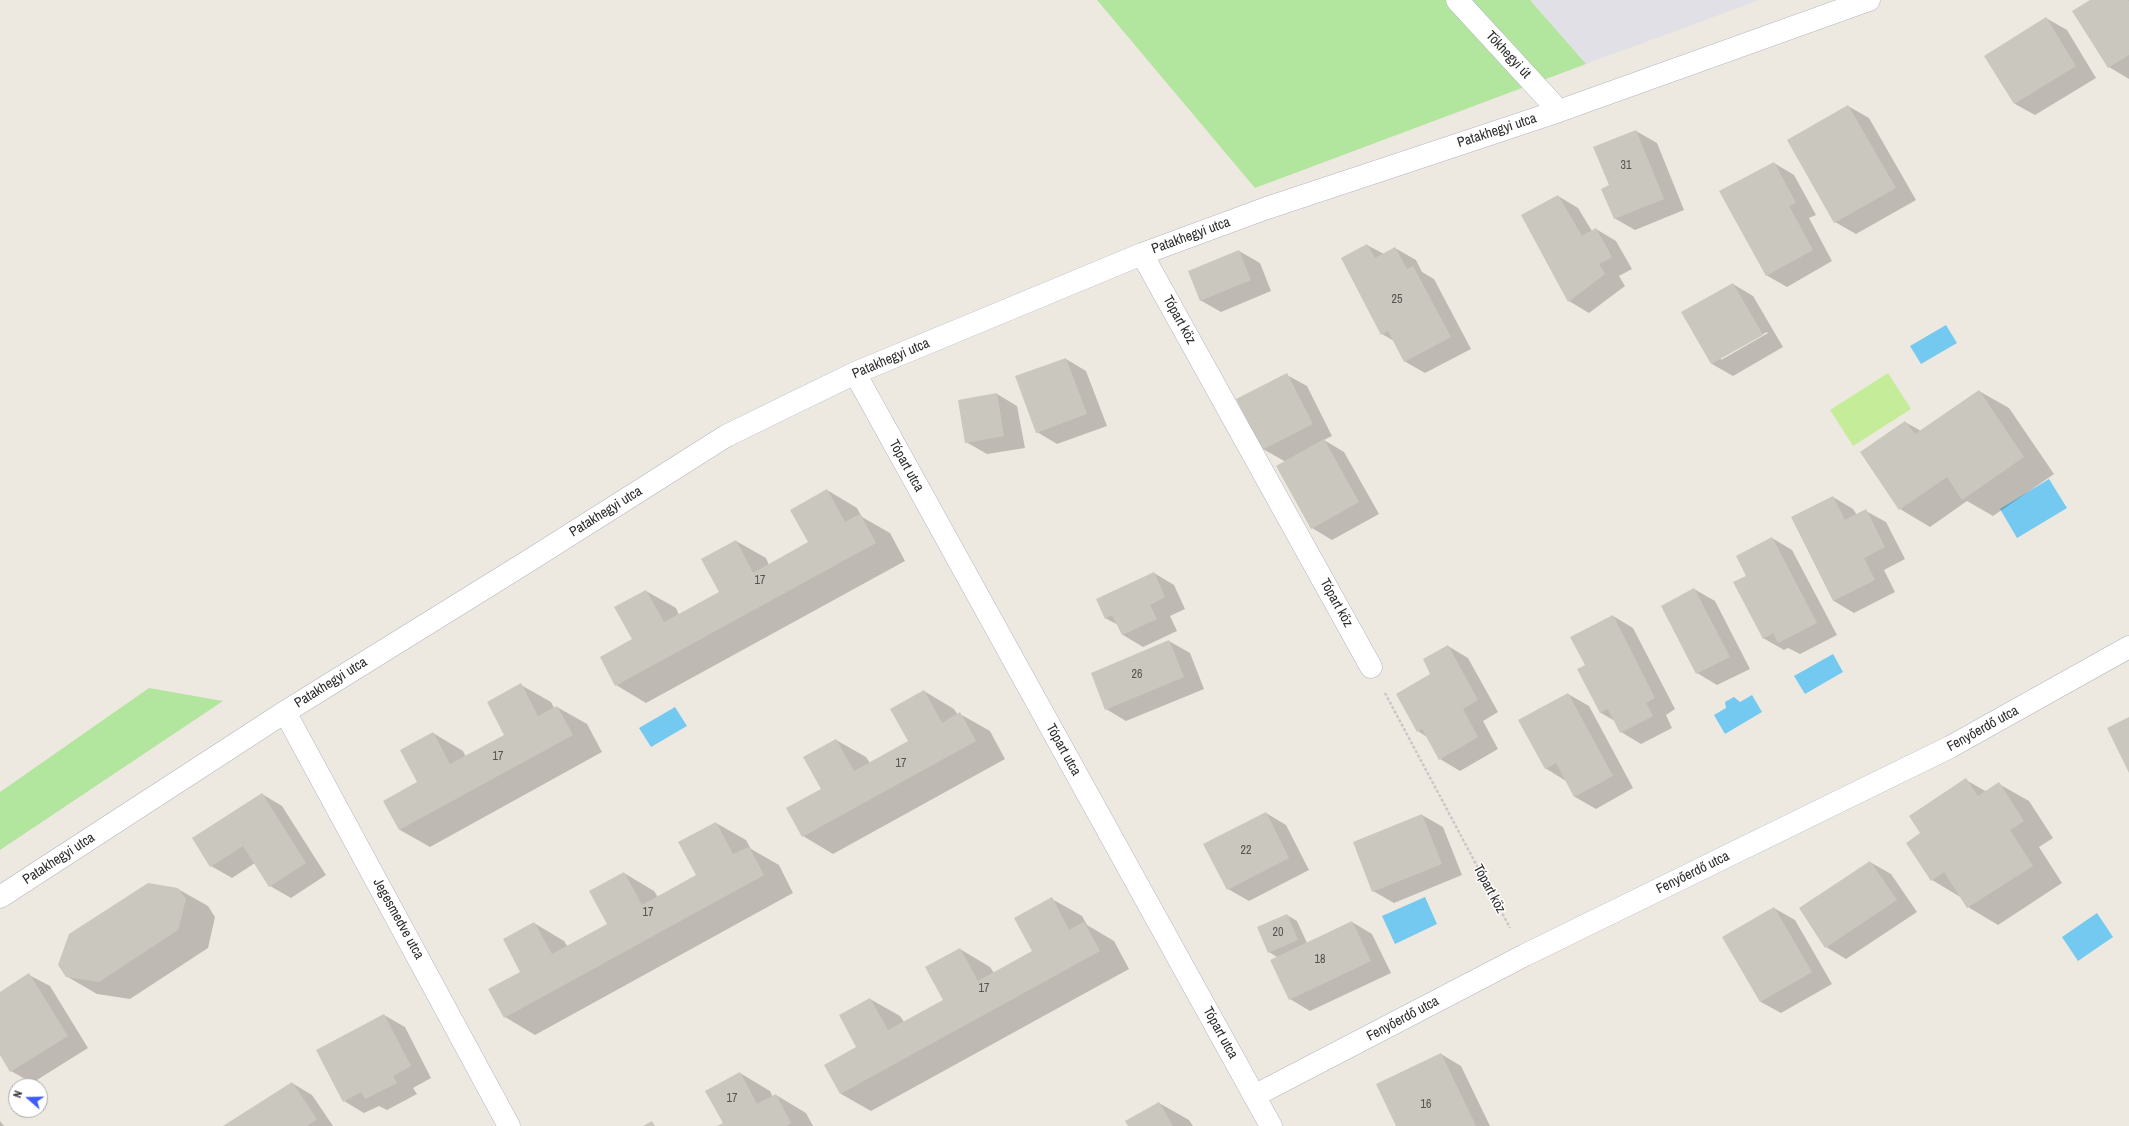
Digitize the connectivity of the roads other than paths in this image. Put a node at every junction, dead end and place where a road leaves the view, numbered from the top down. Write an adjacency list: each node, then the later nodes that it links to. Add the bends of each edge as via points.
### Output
1 (1457, 0): 3 (street, Tökhegyi út)
2 (1869, 0): 3 (street, Patakhegyi utca)
3 (1559, 110): 4 (street, Patakhegyi utca, via 1264,209)
4 (1142, 254): 5 (street, Patakhegyi utca); 7 (street, Tópart köz)
5 (855, 373): 8 (street, Patakhegyi utca, via 726,436); 10 (street, Tópart utca)
6 (2129, 647): 10 (street, Fenyőerdő utca, via 1950,747 1525,955)
7 (1371, 667)
8 (285, 712): 9 (street, Patakhegyi utca); 11 (street, Jegesmedve utca)
9 (0, 898)
10 (1254, 1096): 12 (street, Tópart utca)
11 (510, 1126)
12 (1271, 1126)

